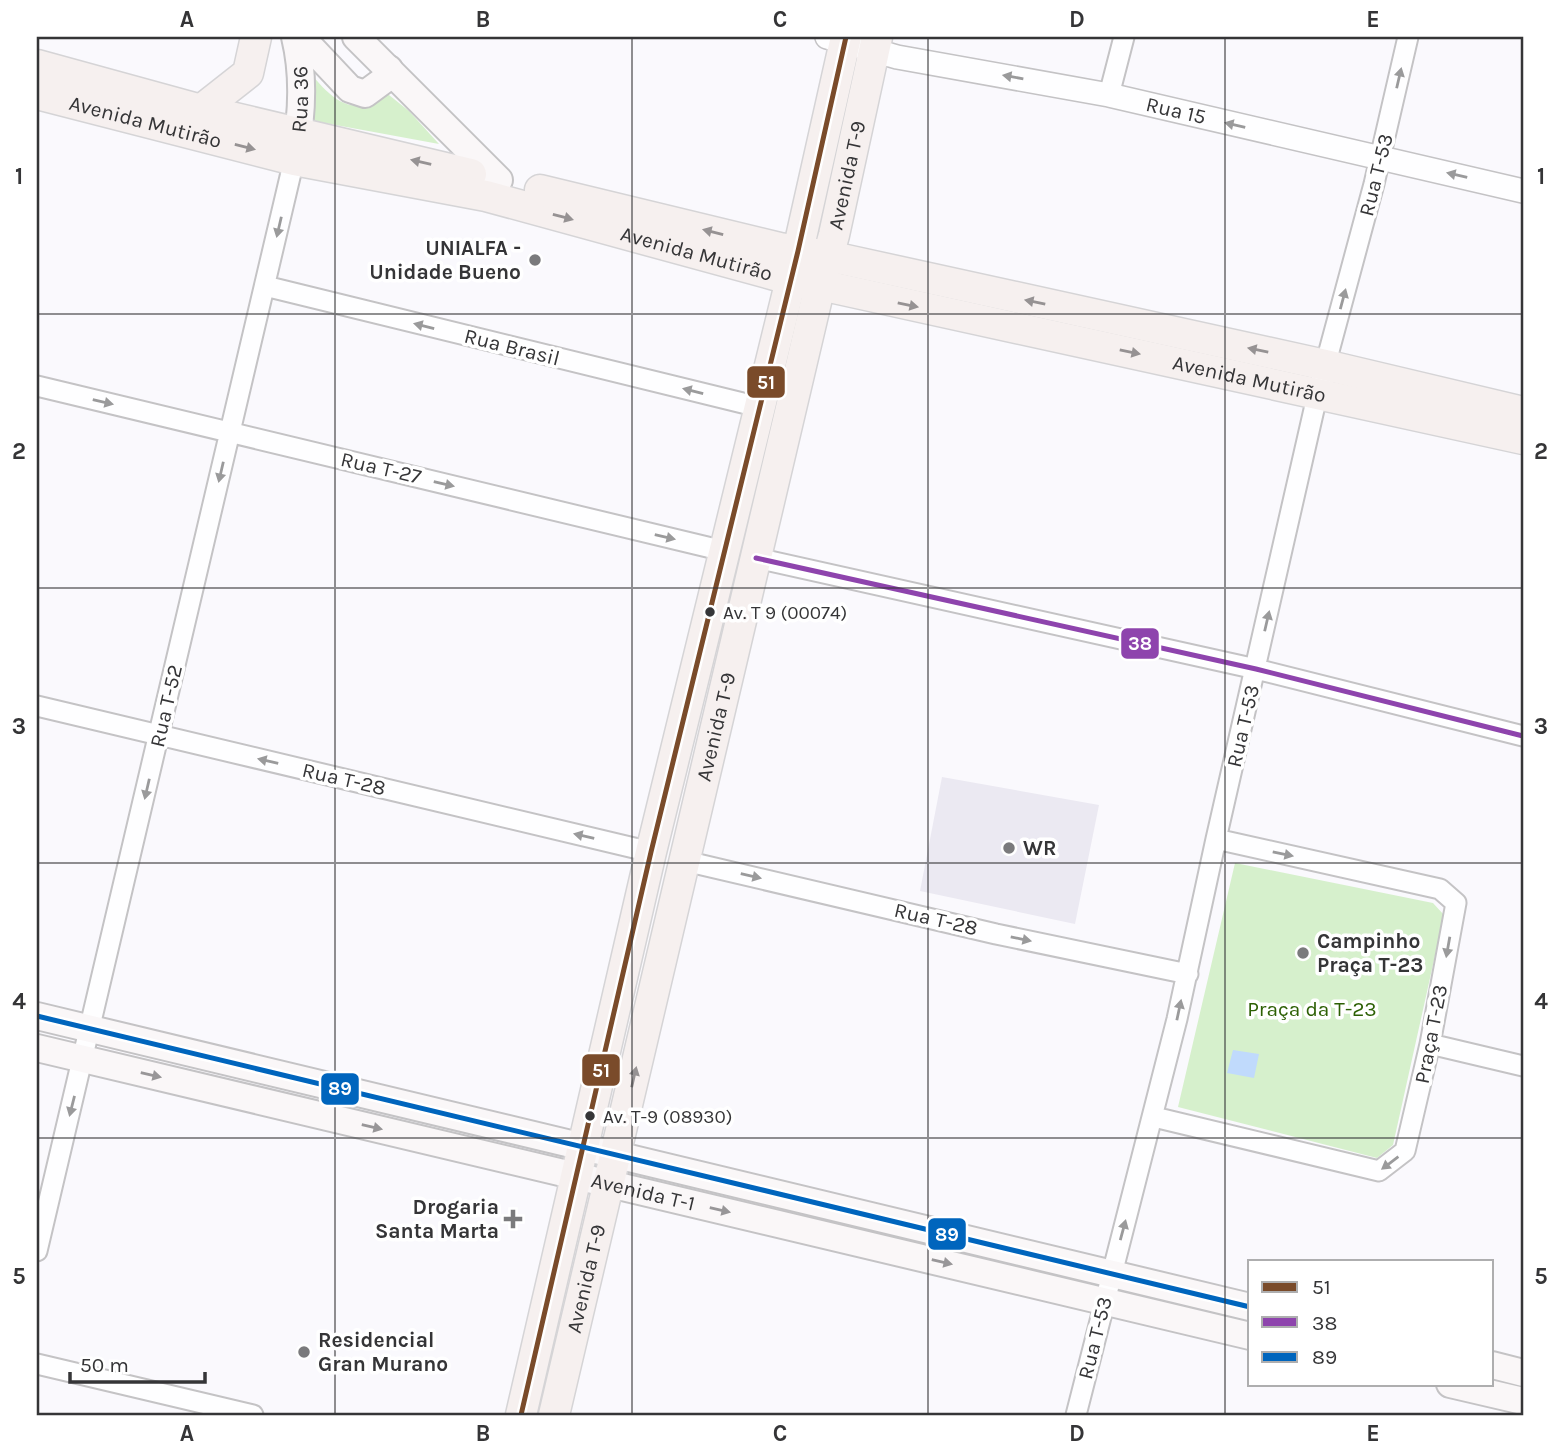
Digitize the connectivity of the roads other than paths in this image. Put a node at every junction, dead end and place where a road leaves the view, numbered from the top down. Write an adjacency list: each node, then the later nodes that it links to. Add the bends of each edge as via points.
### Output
1 (256, 37): 12 (main road, via 248,74)
2 (298, 37): 9 (main road, via 350,89 365,94 384,80); 13 (main road, Rua 36)
3 (356, 37): 9 (main road)
4 (1124, 37): 11 (street)
5 (1408, 37): 14 (street, Rua T-53, one-way to 5)
6 (839, 38): 7 (street, Rua 15); 17 (main road, Avenida T-9)
7 (875, 43): 11 (street, Rua 15, one-way to 7, via 897,57); 18 (main road, Avenida T-9)
8 (37, 65): 12 (main road, Avenida Mutirão)
9 (389, 69): 15 (main road)
10 (37, 94): 13 (main road, Avenida Mutirão, one-way to 13)
11 (1109, 94): 14 (street, Rua 15, one-way to 11)
12 (201, 110): 13 (main road, Avenida Mutirão)
13 (296, 147): 15 (main road, Avenida Mutirão, one-way to 13); 17 (main road, Avenida Mutirão, one-way to 17, via 486,196); 19 (street, Rua T-52, one-way to 19)
14 (1380, 159): 16 (street, Rua 15, one-way to 14); 20 (street, Rua T-53, one-way to 14)
15 (499, 180): 17 (main road, Avenida Mutirão, one-way to 15, via 780,248)
16 (1523, 191)
17 (795, 264): 18 (main road, Avenida Mutirão); 22 (main road, Avenida T-9)
18 (824, 271): 20 (main road, Avenida Mutirão); 27 (main road, Avenida T-9)
19 (265, 286): 22 (street, Rua Brasil, one-way to 19); 24 (street, Rua T-52)
20 (1321, 378): 23 (main road, Avenida Mutirão); 25 (main road, Avenida Mutirão); 28 (street, Rua T-53, one-way to 20)
21 (37, 386): 24 (street, Rua T-27, one-way to 24)
22 (759, 407): 26 (main road, Avenida T-9)
23 (1523, 412)
24 (231, 433): 26 (street, Rua T-27, one-way to 26); 30 (street, Rua T-52, one-way to 30)
25 (1523, 439)
26 (724, 551): 33 (main road, Avenida T-9)
27 (756, 558): 28 (street); 34 (main road, Avenida T-9)
28 (1256, 669): 31 (street); 32 (street, Rua T-53)
29 (37, 706): 30 (street, Rua T-28)
30 (159, 735): 33 (street, Rua T-28, one-way to 30); 37 (street, Rua T-52, one-way to 37)
31 (1523, 736)
32 (1216, 839): 35 (street, Rua T-53); 38 (street, Praça T-23, one-way to 38, via 1440,888 1456,903)
33 (651, 852): 43 (main road, Avenida T-9)
34 (685, 861): 35 (street, Rua T-28, one-way to 35); 44 (main road, Avenida T-9, one-way to 34)
35 (1188, 975): 42 (street, Rua T-53, one-way to 35)
36 (37, 1016): 37 (main road, Avenida T-1)
37 (90, 1029): 40 (street, Rua T-52); 43 (main road, Avenida T-1)
38 (1430, 1044): 41 (street); 42 (street, Praça T-23, one-way to 42, via 1405,1150 1379,1171)
39 (37, 1048): 40 (main road, Avenida T-1)
40 (83, 1059): 43 (main road, Avenida T-1, one-way to 43); 45 (street, Rua T-52, one-way to 45)
41 (1523, 1066)
42 (1154, 1118): 46 (street, Rua T-53, one-way to 42)
43 (579, 1162): 44 (main road, Avenida T-1); 56 (main road, Avenida T-9)
44 (612, 1170): 46 (main road, Avenida T-1); 47 (main road, Avenida T-1, one-way to 47); 57 (main road, Avenida T-9)
45 (37, 1251)
46 (1111, 1273): 47 (street, Rua T-53); 48 (main road, Avenida T-1)
47 (1104, 1300): 49 (main road, Avenida T-1); 58 (street, Rua T-53)
48 (1248, 1307)
49 (1248, 1336)
50 (37, 1364): 55 (street)
51 (1494, 1366): 52 (main road)
52 (1523, 1373)
53 (1459, 1386): 54 (main road)
54 (1523, 1401)
55 (253, 1415)
56 (521, 1415)
57 (554, 1415)
58 (1076, 1415)

